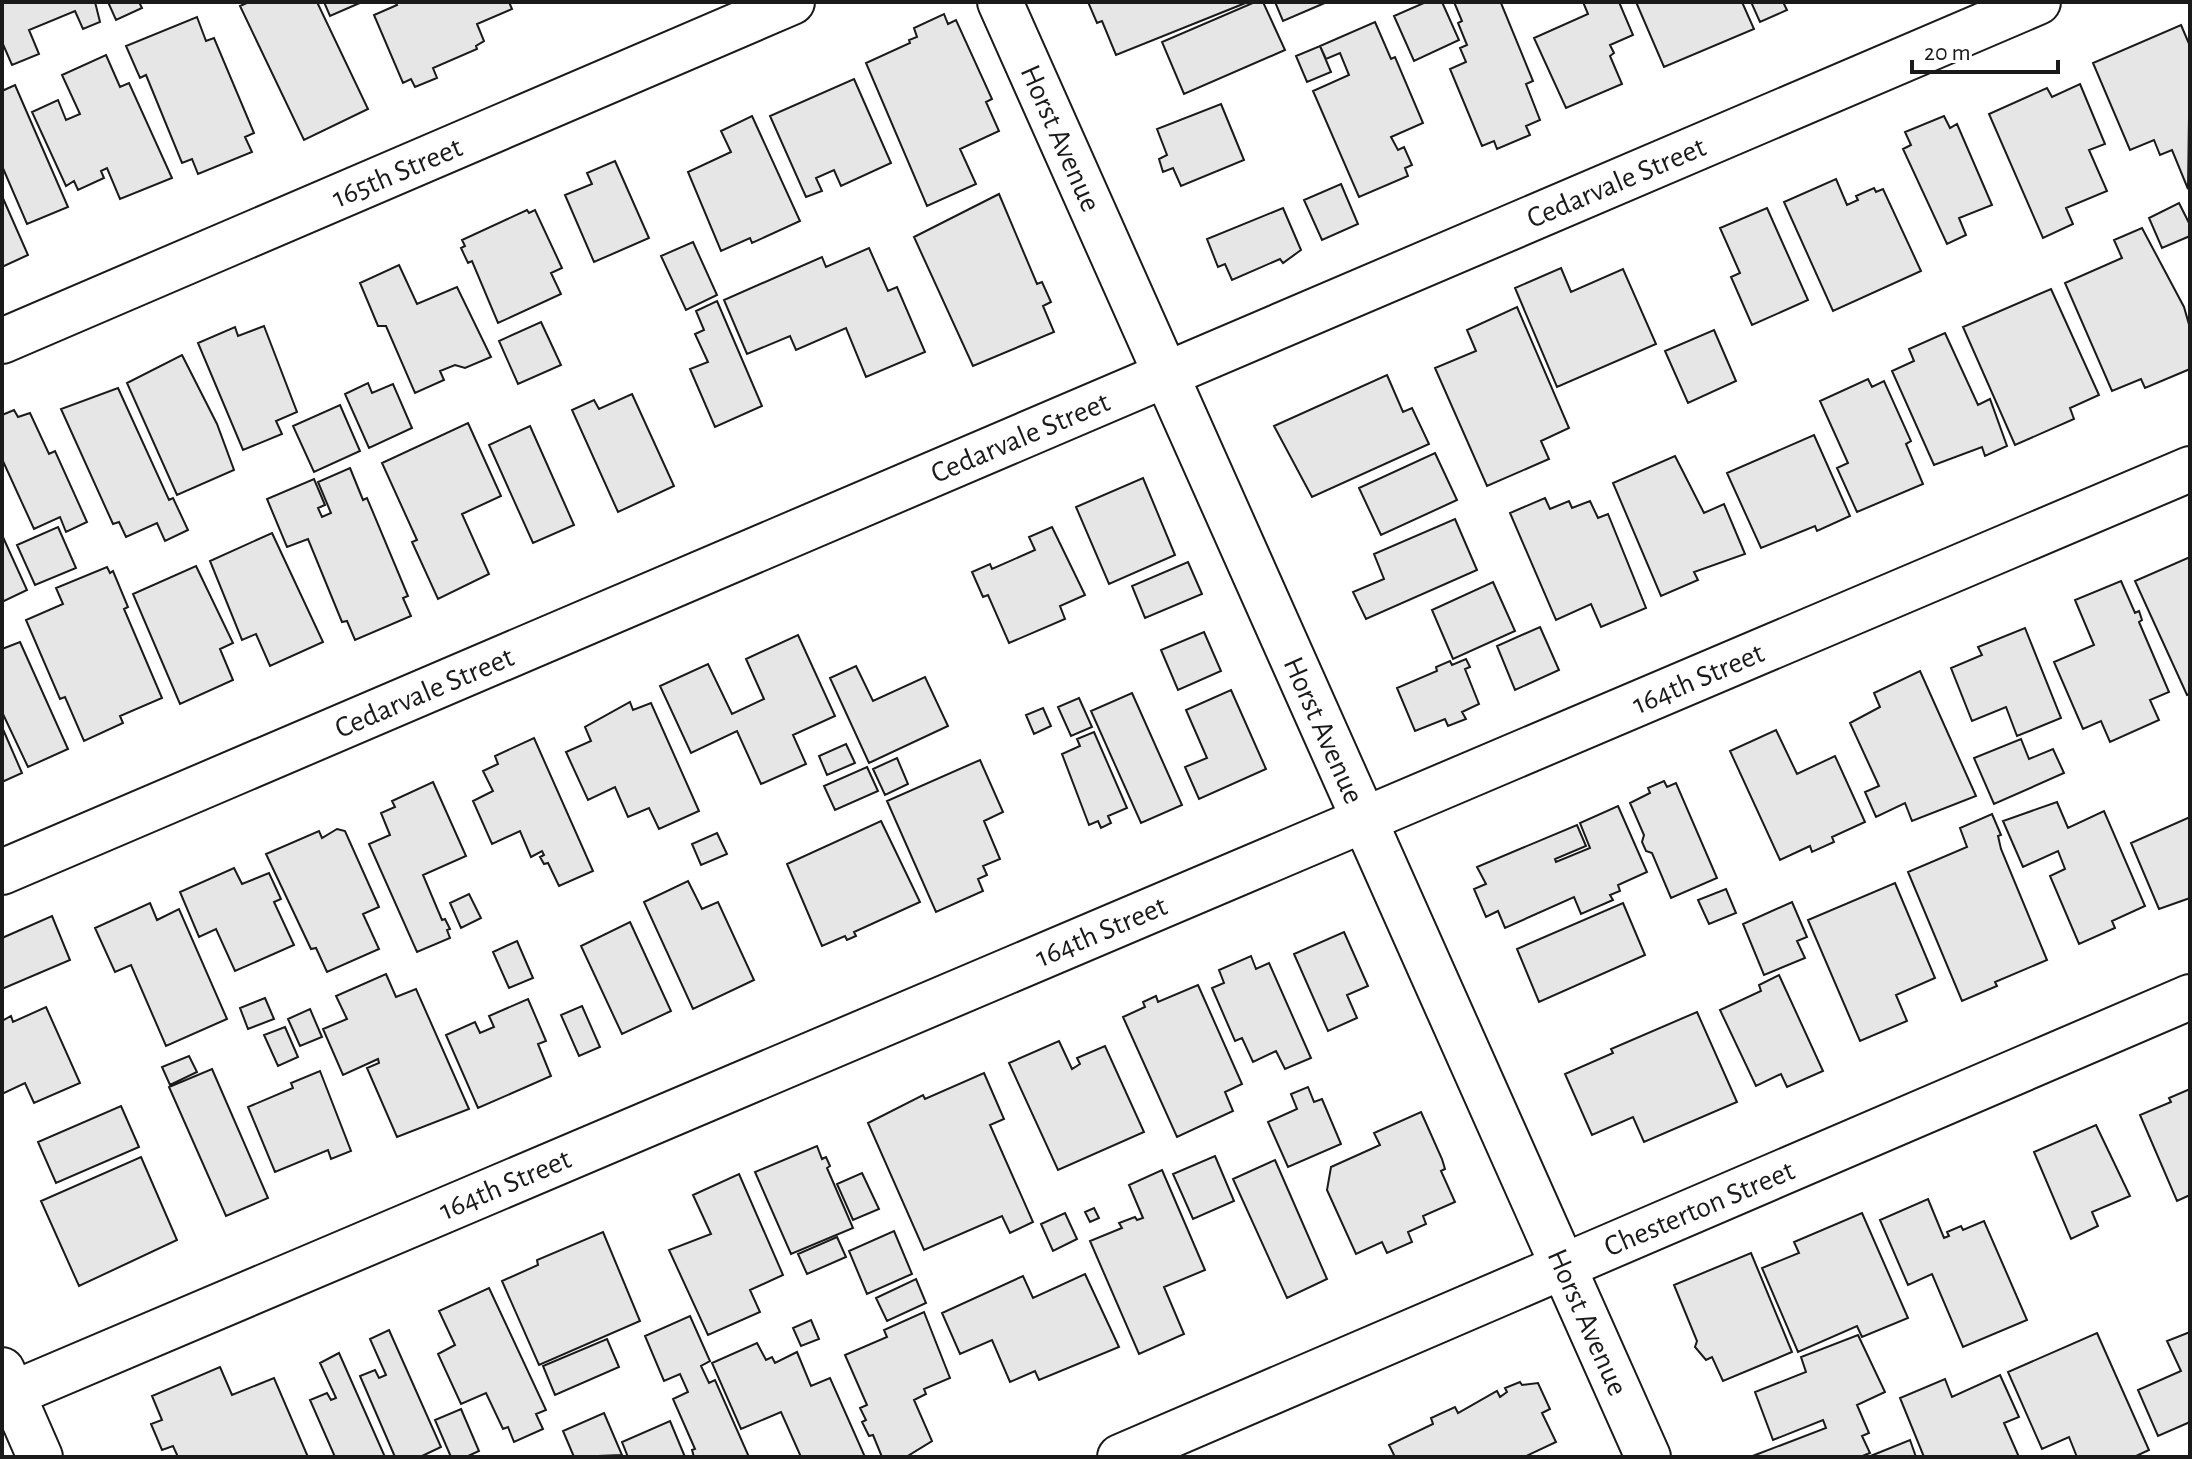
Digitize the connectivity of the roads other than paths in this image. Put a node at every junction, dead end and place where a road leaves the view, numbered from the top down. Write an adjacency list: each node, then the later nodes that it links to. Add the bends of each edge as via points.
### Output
1 (792, 2): 4 (street, 165th Street)
2 (1000, 2): 5 (street, Horst Avenue)
3 (2038, 2): 5 (street, Cedarvale Street)
4 (2, 341)
5 (1167, 375): 7 (street, Horst Avenue); 8 (street, Cedarvale Street)
6 (2190, 469): 7 (street, 164th Street)
7 (1364, 820): 10 (street, Horst Avenue); 11 (street, 164th Street)
8 (2, 872)
9 (2190, 997): 10 (street, Chesterton Street)
10 (1563, 1266): 13 (street, Chesterton Street); 14 (street, Horst Avenue)
11 (7, 1382): 12 (street)
12 (40, 1457)
13 (1120, 1457)
14 (1648, 1457)

